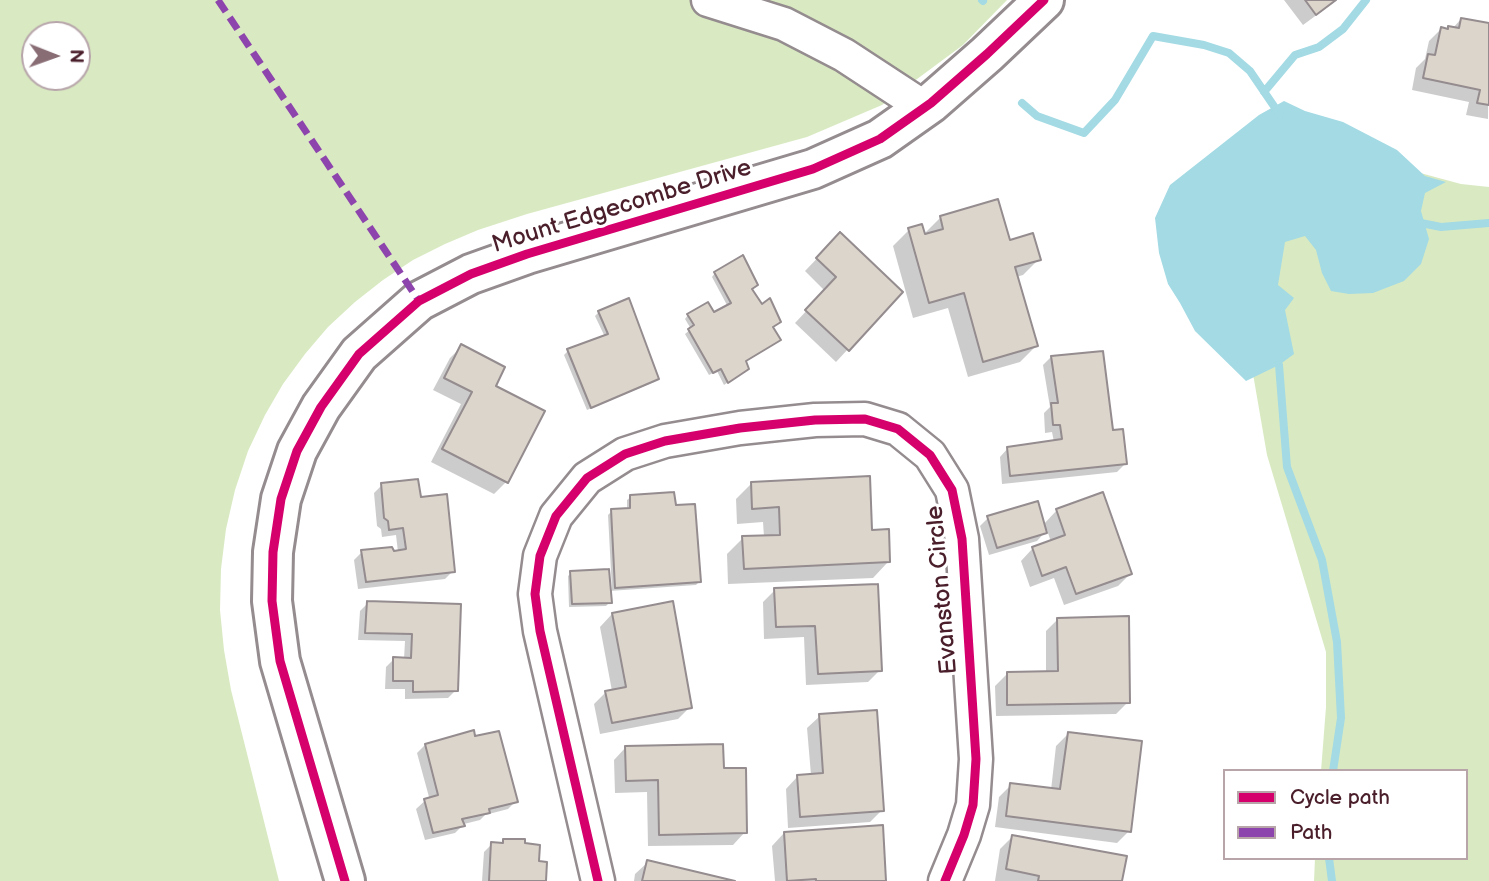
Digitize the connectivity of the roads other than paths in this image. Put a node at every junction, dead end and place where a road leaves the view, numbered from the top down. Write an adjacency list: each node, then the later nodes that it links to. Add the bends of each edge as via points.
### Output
1 (708, 0): 3 (street, via 784,24 844,55)
2 (1044, 0): 3 (street, Mount Edgecombe Drive)
3 (925, 107): 4 (street, Mount Edgecombe Drive, via 880,139 813,169 471,274 419,301 359,354 297,451 281,499 272,552 272,601 281,661)
4 (345, 881)
5 (598, 881): 6 (street, Evanston Circle, via 535,594 540,556 556,516 587,478 625,454 655,444 740,428 864,419 898,429 930,455 952,490 962,539 976,759 974,805)
6 (945, 881)

